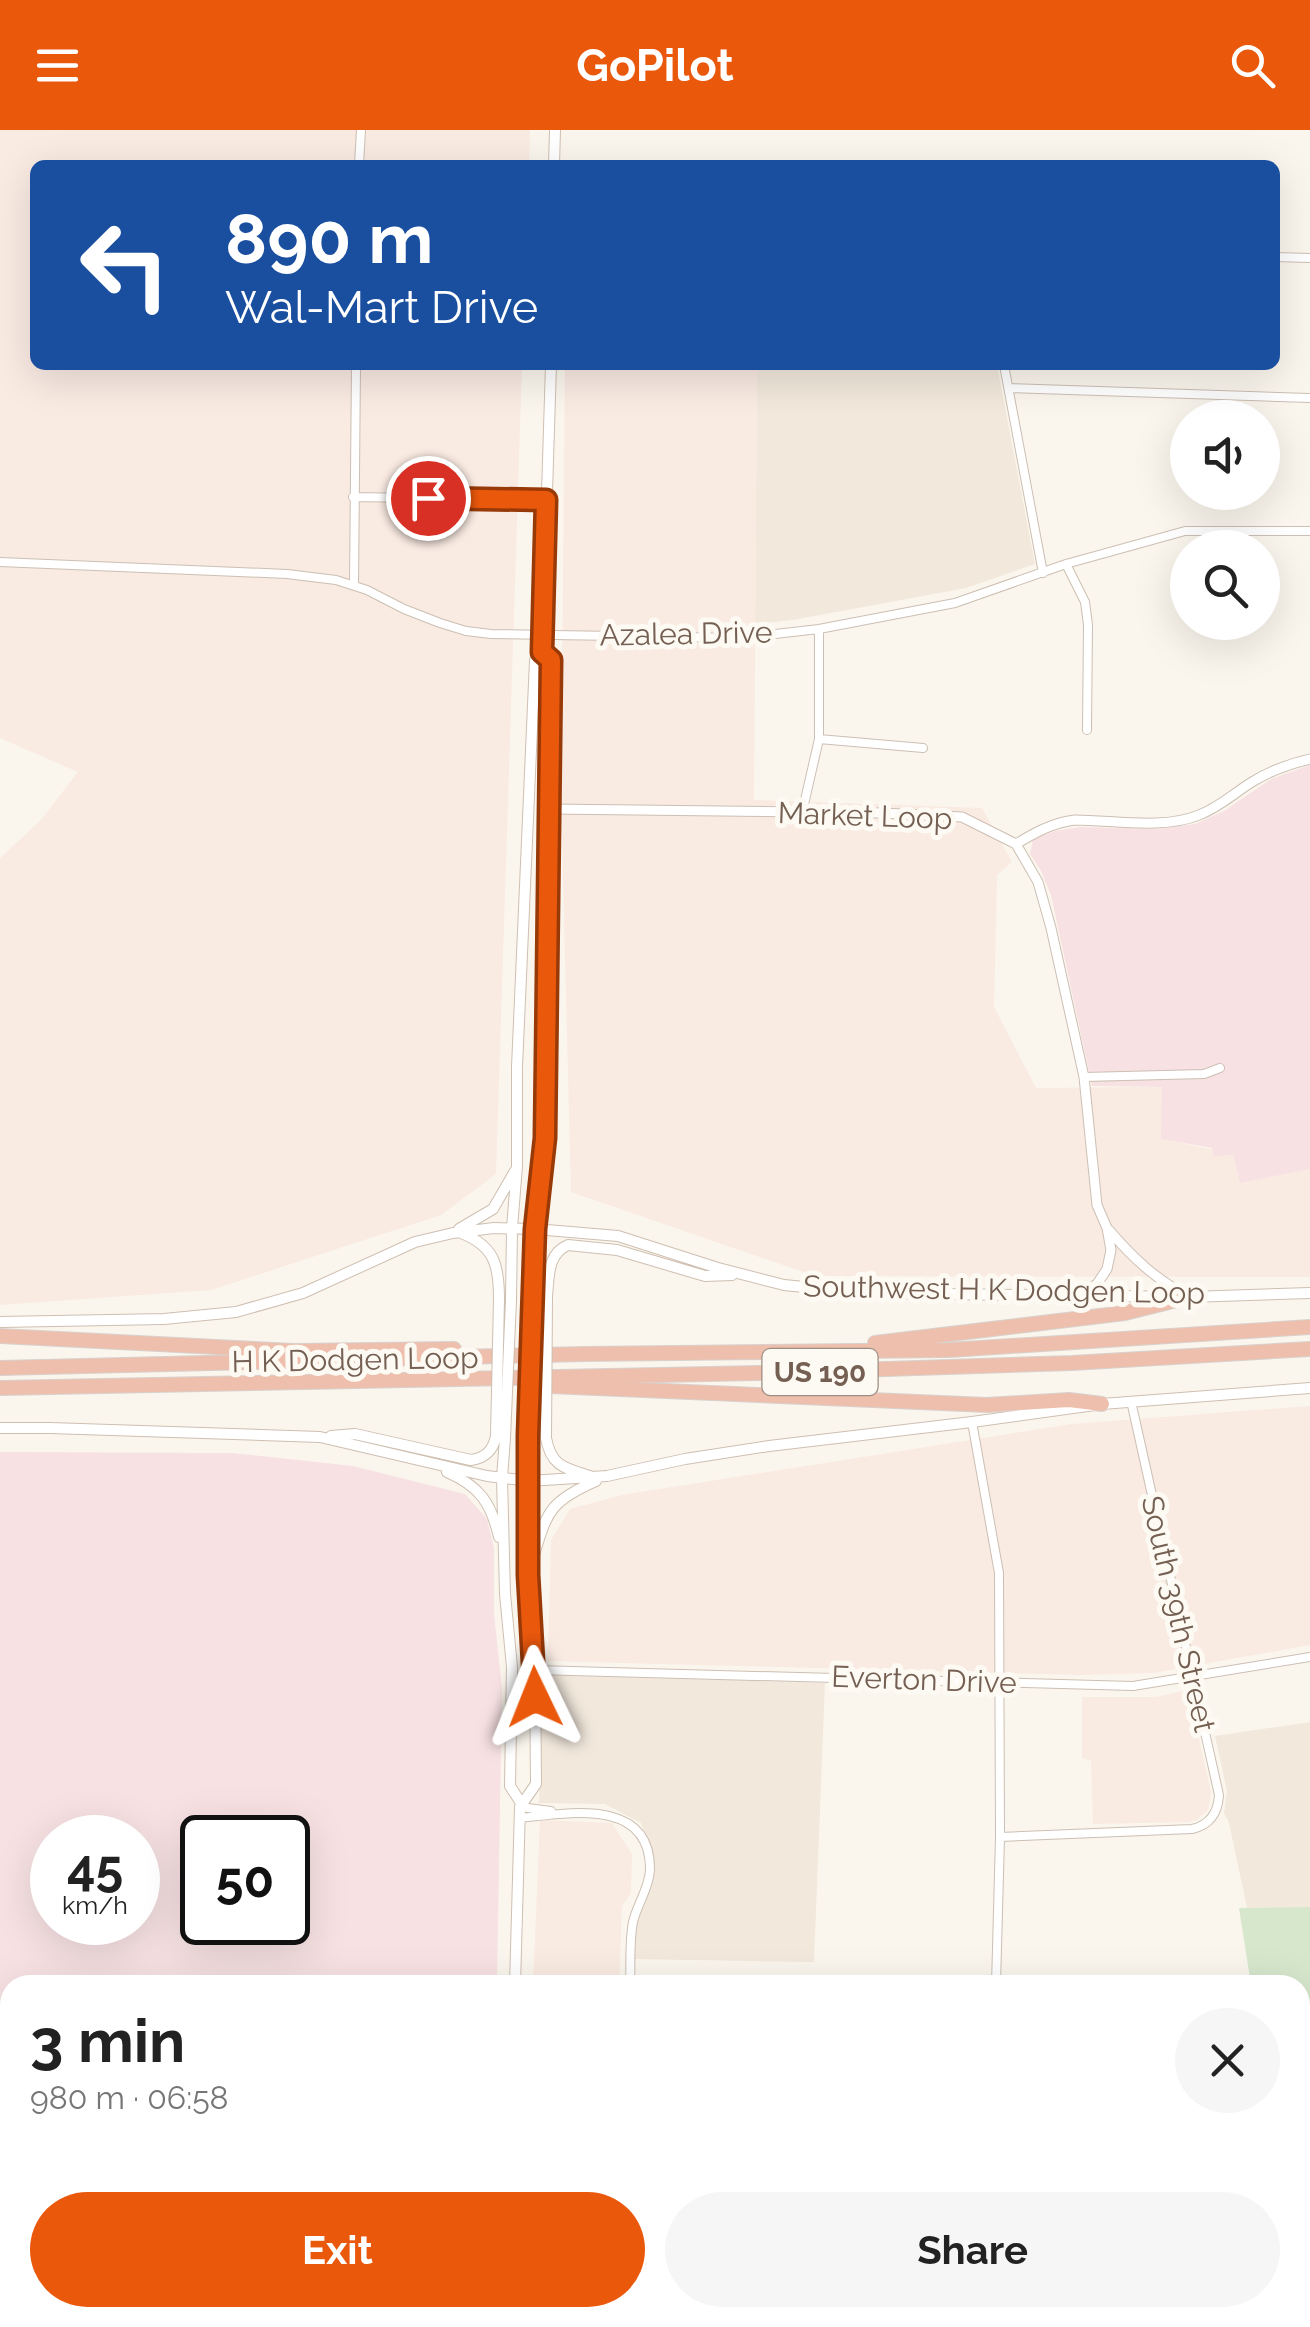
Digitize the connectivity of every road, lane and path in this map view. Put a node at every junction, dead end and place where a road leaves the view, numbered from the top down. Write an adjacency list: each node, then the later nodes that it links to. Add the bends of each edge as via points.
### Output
1 (360, 130): 3 (street)
2 (555, 130): 4 (main road)
3 (359, 160)
4 (554, 160)
5 (1280, 257): 6 (street)
6 (1310, 258)
7 (356, 370): 12 (street)
8 (550, 370): 13 (main road)
9 (1005, 370): 10 (street)
10 (1009, 388): 11 (street); 17 (street)
11 (1310, 398)
12 (354, 497): 13 (street); 18 (street)
13 (546, 500): 20 (main road)
14 (1310, 531): 16 (street, Azalea Drive, via 1185,530)
15 (0, 562): 18 (street, Azalea Drive, via 288,574)
16 (1066, 564): 17 (street, Azalea Drive); 22 (street, via 1085,602)
17 (1043, 573): 19 (street, Azalea Drive, via 955,603)
18 (354, 585): 20 (street, Azalea Drive, via 466,631)
19 (819, 628): 20 (street, Azalea Drive, via 739,638); 23 (street)
20 (542, 635): 21 (main road)
21 (542, 652): 26 (main road, via 551,660); 31 (main road, via 534,679)
22 (1087, 730)
23 (818, 739): 24 (street); 27 (street)
24 (923, 748)
25 (1310, 759): 28 (street, via 1280,767 1195,817 1060,822)
26 (550, 808): 27 (street, Market Loop); 34 (main road, via 545,1138)
27 (802, 813): 28 (street, Market Loop, via 962,817)
28 (1016, 844): 30 (street, via 1038,882)
29 (1220, 1068): 30 (street)
30 (1084, 1077): 33 (street, via 1097,1204)
31 (517, 1166): 32 (main road); 35 (main road, via 493,1208)
32 (512, 1228): 34 (main road, Southwest H K Dodgen Loop); 35 (main road, Southwest H K Dodgen Loop); 40 (main road)
33 (1107, 1228): 38 (street, via 1107,1269 1098,1284); 39 (street, via 1165,1285)
34 (535, 1229): 36 (main road, Southwest H K Dodgen Loop, via 618,1236); 60 (main road, bridge)
35 (456, 1233): 40 (main road, via 485,1247); 41 (main road, Southwest H K Dodgen Loop, via 414,1242 303,1293 236,1312)
36 (743, 1274): 38 (main road, Southwest H K Dodgen Loop, via 864,1292); 58 (main road, bridge, via 705,1276 576,1244 553,1256 546,1297 549,1453 559,1466)
37 (1310, 1293): 39 (main road, Southwest H K Dodgen Loop)
38 (1076, 1296): 39 (main road, Southwest H K Dodgen Loop)
39 (1189, 1296): 46 (highway, via 1124,1313 957,1335)
40 (505, 1299): 56 (main road, bridge)
41 (0, 1322)
42 (1310, 1327): 46 (highway, H K Dodgen Loop / US 190, via 949,1350)
43 (0, 1336): 45 (highway, via 294,1351)
44 (1310, 1349): 48 (highway, H K Dodgen Loop / US 190, via 759,1374)
45 (585, 1354): 46 (highway, H K Dodgen Loop / US 190); 47 (highway, H K Dodgen Loop / US 190)
46 (740, 1354)
47 (0, 1368)
48 (330, 1380): 49 (highway, H K Dodgen Loop / US 190); 52 (highway)
49 (1, 1388)
50 (1310, 1388): 51 (main road)
51 (1131, 1401): 52 (main road); 65 (street, South 39th Street)
52 (1102, 1404): 53 (main road)
53 (972, 1422): 58 (main road, via 769,1446); 66 (street, via 999,1573)
54 (0, 1428): 55 (main road)
55 (320, 1436): 56 (main road, via 354,1434 470,1460 485,1456); 57 (main road)
56 (500, 1437): 59 (main road)
57 (423, 1462): 59 (main road); 62 (main road, via 468,1481 482,1496 498,1534)
58 (601, 1476): 60 (main road); 61 (main road, via 547,1514)
59 (502, 1478): 60 (main road); 62 (main road)
60 (529, 1481): 61 (main road)
61 (528, 1575): 64 (main road)
62 (505, 1594): 67 (main road, via 512,1667 510,1786)
63 (1310, 1657): 65 (street, Everton Drive)
64 (535, 1670): 66 (street, Everton Drive); 67 (main road, via 536,1784)
65 (1193, 1678): 66 (street, Everton Drive, via 1132,1686); 68 (street, South 39th Street, via 1219,1795 1206,1824)
66 (1000, 1682): 68 (street)
67 (520, 1809): 69 (main road); 70 (street, via 614,1816 640,1835 650,1873 633,1923)
68 (1000, 1837): 71 (street)
69 (515, 1975)
70 (630, 1975)
71 (996, 1975)

